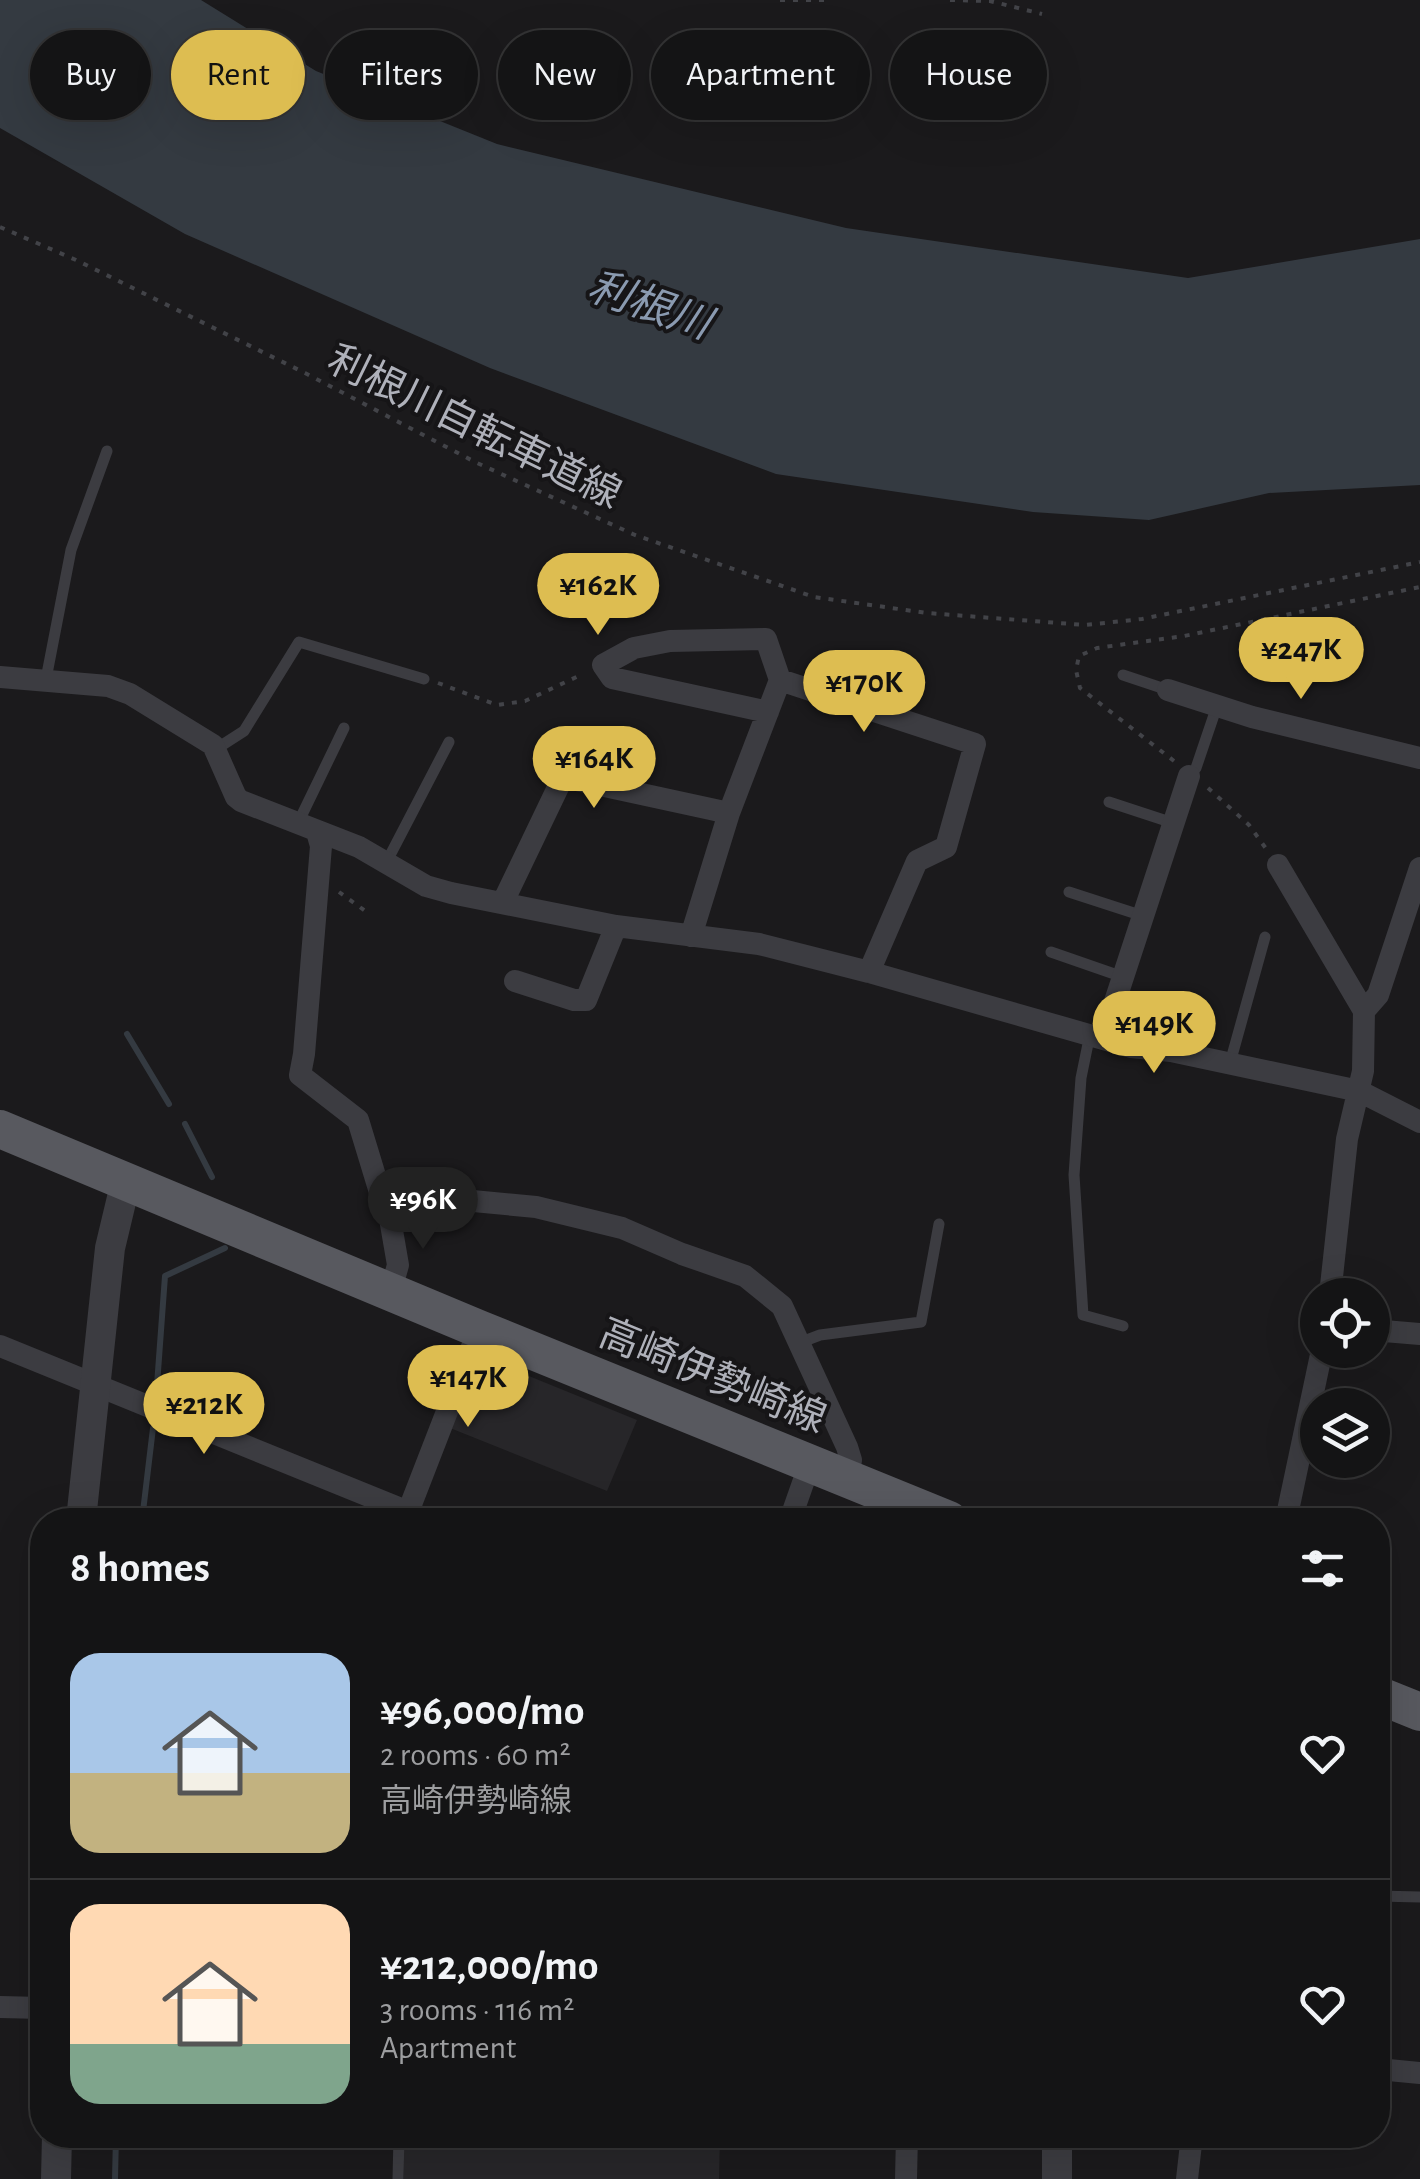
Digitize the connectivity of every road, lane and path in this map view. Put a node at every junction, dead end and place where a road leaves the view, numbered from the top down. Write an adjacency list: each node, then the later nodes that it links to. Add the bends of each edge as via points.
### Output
1 (780, 0): 2 (path)
2 (826, 0)
3 (950, 0): 4 (path)
4 (1042, 14)
5 (0, 227): 7 (path, 利根川自転車道線, via 635,535 814,597 1085,625)
6 (108, 451): 13 (lane, via 71,550)
7 (1420, 562)
8 (1420, 587): 22 (path, via 1080,656 1080,688)
9 (603, 664): 12 (path, via 526,701 497,705); 14 (street, via 634,648 670,641 766,639); 17 (street, via 612,678)
10 (1123, 674): 15 (lane)
11 (0, 677): 13 (street)
12 (424, 679): 20 (lane, via 299,642 244,730)
13 (46, 680): 20 (street, via 119,688)
14 (780, 680): 17 (street); 39 (street, via 975,744 946,847 916,861)
15 (1168, 690): 16 (street)
16 (1217, 706): 21 (street); 22 (lane)
17 (768, 712): 24 (street)
18 (344, 728): 26 (lane)
19 (449, 742): 27 (lane)
20 (216, 749): 26 (street, via 236,797)
21 (1420, 758)
22 (1189, 776): 25 (street); 28 (path, via 1249,824)
23 (1109, 802): 25 (lane)
24 (730, 813): 32 (street, via 563,777); 36 (street)
25 (1173, 823): 34 (street)
26 (307, 828): 27 (street); 30 (street, via 321,846)
27 (386, 864): 32 (street, via 426,886)
28 (1278, 865): 42 (street)
29 (1420, 868): 42 (street, via 1378,995)
30 (316, 876): 33 (path); 49 (street, via 300,1074 358,1120)
31 (1069, 892): 34 (lane)
32 (502, 902): 35 (street)
33 (368, 913)
34 (1143, 916): 40 (street)
35 (616, 926): 36 (street); 41 (street, via 586,1000)
36 (690, 936): 39 (street, via 759,944)
37 (1265, 937): 44 (lane)
38 (1051, 952): 40 (lane)
39 (869, 972): 43 (street)
40 (1123, 977): 43 (street)
41 (516, 981)
42 (1364, 1010): 45 (street)
43 (1096, 1036): 44 (street); 53 (lane, via 1081,1078 1074,1175 1083,1316)
44 (1230, 1064): 45 (street)
45 (1359, 1091): 46 (street); 51 (street, via 1346,1139)
46 (1420, 1122)
47 (0, 1129): 48 (main road, 高崎伊勢崎線)
48 (126, 1181): 52 (main road, 高崎伊勢崎線); 60 (street, via 110,1248)
49 (388, 1207): 52 (street, via 398,1265); 57 (street, via 420,1196 536,1207 622,1228 745,1276 782,1306)
50 (939, 1224): 57 (lane, via 921,1322)
51 (1332, 1278)
52 (392, 1290): 54 (main road, 高崎伊勢崎線)
53 (1123, 1326)
54 (479, 1329): 61 (main road, 高崎伊勢崎線); 65 (street)
55 (1390, 1332): 56 (street)
56 (1420, 1334)
57 (799, 1343): 62 (street, via 847,1447)
58 (0, 1346): 60 (street)
59 (1318, 1368): 68 (street)
60 (96, 1384): 63 (street); 64 (street)
61 (810, 1463): 62 (main road, 高崎伊勢崎線); 66 (street)
62 (848, 1479): 67 (main road, 高崎伊勢崎線)
63 (82, 1508)
64 (392, 1508)
65 (417, 1508)
66 (794, 1508)
67 (919, 1508)
68 (1289, 1508)
69 (1390, 1699): 70 (main road)
70 (1420, 1712)
71 (1390, 1896): 72 (lane)
72 (1420, 1897)
73 (0, 2007): 74 (street)
74 (30, 2008)
75 (1390, 2071): 76 (street)
76 (1420, 2073)
77 (57, 2148): 82 (street)
78 (399, 2148): 83 (lane)
79 (907, 2148): 84 (street)
80 (1057, 2148): 85 (street)
81 (1191, 2148): 86 (street)
82 (56, 2179)
83 (398, 2179)
84 (906, 2179)
85 (1057, 2179)
86 (1187, 2179)

